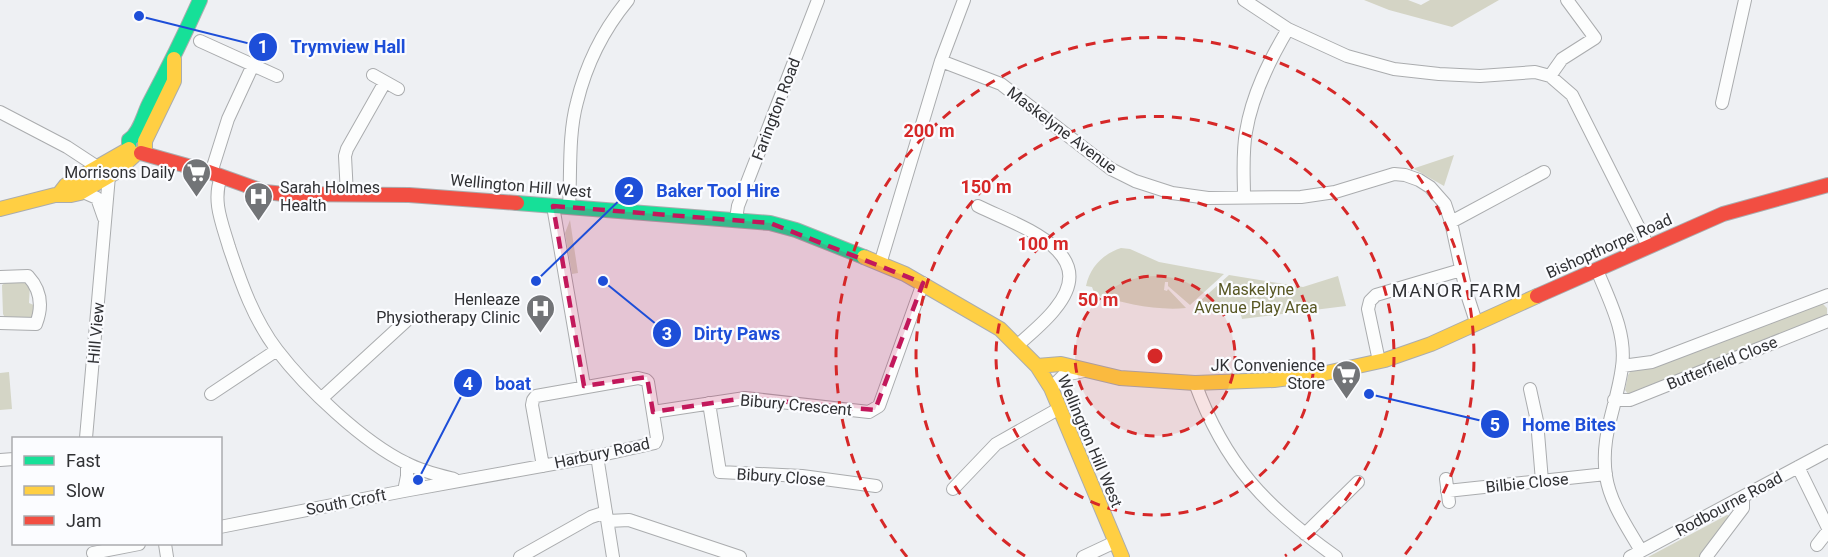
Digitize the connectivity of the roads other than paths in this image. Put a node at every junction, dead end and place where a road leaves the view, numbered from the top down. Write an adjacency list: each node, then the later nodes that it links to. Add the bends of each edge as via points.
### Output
1 (200, 0): 19 (street, via 157,90)
2 (819, 0): 32 (street, Farington Road)
3 (964, 0): 10 (street)
4 (1244, 0): 8 (street)
5 (1567, 0): 14 (street, via 1595,38 1562,59)
6 (1745, 0): 17 (street)
7 (623, 2): 30 (street, via 594,51 576,103)
8 (1288, 29): 14 (street, via 1347,56 1394,69 1480,76 1535,72); 27 (street, via 1268,64 1253,103 1246,132)
9 (200, 41): 11 (street)
10 (941, 61): 27 (street, Maskelyne Avenue, via 1001,84 1098,160 1135,181 1195,197); 36 (street)
11 (253, 65): 13 (street); 22 (street, via 228,119)
12 (373, 75): 15 (street)
13 (277, 76)
14 (1550, 76): 35 (street, via 1572,95)
15 (385, 82): 16 (street); 26 (street, via 347,149)
16 (398, 89)
17 (1722, 103)
18 (0, 112): 20 (street, via 67,147)
19 (139, 146): 20 (street); 22 (street, Wellington Hill West)
20 (104, 172): 24 (street); 25 (street, via 66,185); 34 (street, Hill View)
21 (1544, 172): 33 (street)
22 (216, 175): 26 (street, Wellington Hill West, via 265,192); 47 (street, via 218,212 239,277 258,320)
23 (1828, 185): 35 (street, Bishopthorpe Road, via 1723,214)
24 (81, 191): 25 (street); 34 (street, Hill View, via 97,198)
25 (59, 194): 31 (street)
26 (347, 195): 29 (street, Wellington Hill West, via 409,195)
27 (1244, 198): 33 (street, Maskelyne Avenue, via 1316,196 1399,174 1430,188 1444,204)
28 (984, 205): 46 (street, via 1054,246 1068,264 1069,282 1064,297)
29 (553, 206): 30 (street, Wellington Hill West); 53 (street)
30 (569, 207): 32 (street, Wellington Hill West)
31 (0, 209)
32 (736, 219): 36 (street, Wellington Hill West, via 796,230)
33 (1451, 222): 37 (street, Maskelyne Avenue)
34 (106, 228): 62 (street, Hill View)
35 (1648, 246): 38 (street, Bishopthorpe Road)
36 (880, 264): 40 (street, Wellington Hill West)
37 (1461, 270): 44 (street, Maskelyne Avenue); 48 (street, via 1376,295 1370,301 1368,309)
38 (1597, 270): 44 (street, Bishopthorpe Road); 50 (street, via 1619,326)
39 (0, 277): 45 (street, via 28,276 40,294 36,324)
40 (923, 283): 46 (street, Wellington Hill West, via 1000,329); 59 (street, Bibury Crescent, via 879,406 874,410 746,398)
41 (1828, 295): 50 (street, Butterfield Close, via 1652,363)
42 (406, 321): 57 (street)
43 (1828, 321): 58 (street, Butterfield Close, via 1629,400)
44 (1476, 322): 48 (street, Bishopthorpe Road, via 1431,344)
45 (0, 323)
46 (1018, 345): 49 (street, Wellington Hill West)
47 (277, 350): 56 (street); 57 (street)
48 (1379, 361): 52 (street, Bishopthorpe Road, via 1274,380)
49 (1037, 366): 51 (street, Bishopthorpe Road, via 1061,364); 54 (street, Wellington Hill West)
50 (1622, 366): 58 (street)
51 (1088, 371): 52 (street, Bishopthorpe Road, via 1120,378); 54 (street, Bishopthorpe Road, via 1064,375)
52 (1195, 383): 80 (street, via 1207,417 1234,463 1264,498)
53 (584, 386): 61 (street, Harbury Road, via 646,380); 66 (street, Harbury Road, via 542,394 533,400)
54 (1051, 388): 60 (street, Wellington Hill West)
55 (1530, 389): 70 (street)
56 (211, 394)
57 (322, 398): 65 (street, via 364,436)
58 (1614, 400): 68 (street, via 1605,436)
59 (709, 403): 61 (street, Bibury Crescent); 72 (street, Bibury Close, via 720,472 802,476)
60 (1060, 408): 73 (street, via 996,444); 81 (street, Wellington Hill West)
61 (653, 412): 64 (street, Harbury Road, via 655,443)
62 (86, 437)
63 (1828, 451): 67 (street, Rodbourne Road)
64 (597, 456): 66 (street, Harbury Road); 77 (street)
65 (406, 464): 69 (street); 74 (street)
66 (543, 466): 69 (street, South Croft)
67 (1798, 467): 76 (street, Rodbourne Road); 79 (street)
68 (1606, 474): 70 (street, Bilbie Close); 85 (street)
69 (460, 481): 74 (street, South Croft)
70 (1542, 481): 75 (street, Bilbie Close)
71 (1358, 482): 80 (street)
72 (876, 486)
73 (953, 489)
74 (404, 491): 78 (street, South Croft)
75 (1447, 491)
76 (1743, 497): 85 (street, Rodbourne Road); 92 (street, via 1743,508)
77 (607, 516): 86 (street, via 591,517); 87 (street); 88 (street)
78 (222, 527)
79 (1828, 530): 83 (street)
80 (1305, 534): 91 (street)
81 (1115, 542): 89 (street); 90 (street, Wellington Hill West)
82 (127, 545): 84 (street)
83 (1817, 545)
84 (92, 551)
85 (1635, 554)
86 (519, 557)
87 (613, 557)
88 (740, 557)
89 (1083, 557)
90 (1122, 557)
91 (1336, 557)
92 (1707, 557)

